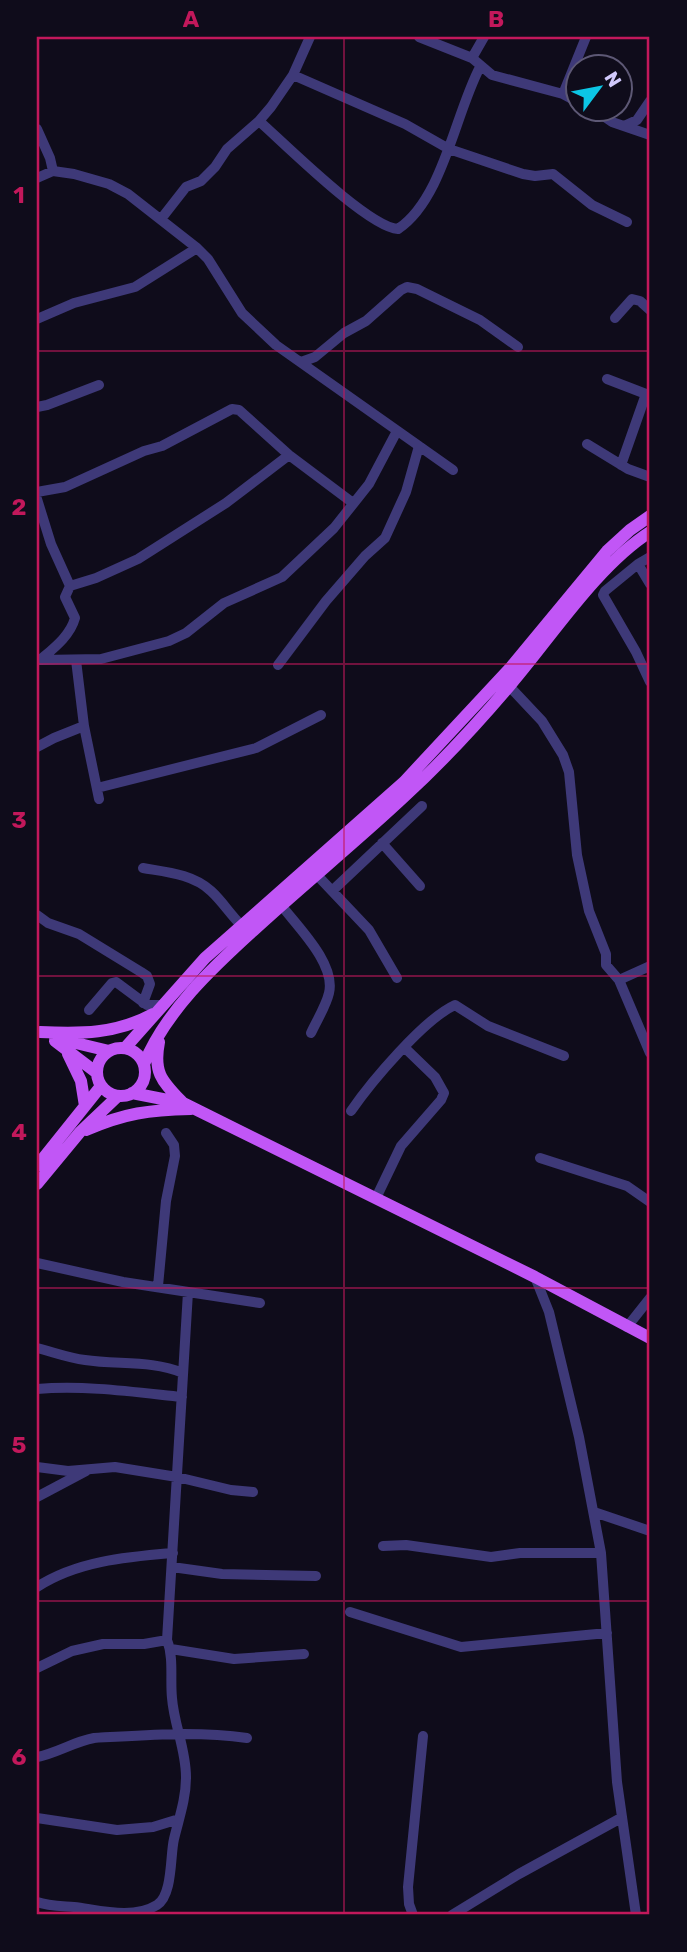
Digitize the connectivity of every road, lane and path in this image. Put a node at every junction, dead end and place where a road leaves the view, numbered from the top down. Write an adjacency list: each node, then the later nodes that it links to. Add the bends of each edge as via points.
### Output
1 (310, 37): 7 (street)
2 (419, 37): 5 (street)
3 (484, 37): 5 (street)
4 (586, 37): 8 (street)
5 (472, 58): 6 (street)
6 (480, 67): 8 (street, via 492,75); 15 (street)
7 (293, 75): 10 (street); 15 (street, via 405,124)
8 (563, 94)
9 (650, 101): 12 (street, via 637,120)
10 (260, 121): 15 (street, via 357,207 393,229 416,214); 18 (street, via 227,149 201,181 186,187)
11 (612, 122): 12 (street)
12 (624, 126): 14 (street)
13 (37, 129): 16 (street)
14 (650, 135)
15 (449, 149): 19 (street, via 523,174 552,174 592,205)
16 (53, 172): 17 (street); 18 (street, via 109,184)
17 (37, 178)
18 (161, 219): 20 (street)
19 (627, 222)
20 (197, 248): 22 (street, via 135,287); 26 (street, via 242,313)
21 (650, 310): 23 (street, via 632,299)
22 (37, 318)
23 (615, 318)
24 (518, 347): 25 (street, via 480,320 407,287)
25 (315, 357): 26 (street); 27 (street)
26 (301, 362): 27 (street)
27 (312, 370): 31 (street)
28 (607, 379): 35 (street, via 646,394)
29 (99, 385): 30 (street)
30 (37, 407)
31 (397, 431): 33 (street); 40 (street, via 369,484)
32 (587, 444): 35 (street)
33 (419, 446): 36 (street); 49 (street, via 403,500 385,538 326,601)
34 (289, 454): 38 (street, via 239,410 232,409 162,446 65,487); 40 (street); 46 (street, via 226,503 138,559)
35 (621, 465): 37 (street)
36 (453, 470)
37 (650, 477)
38 (37, 492)
39 (37, 499): 46 (street)
40 (353, 503): 47 (street, via 334,528 282,577 224,603 186,633 145,649)
41 (650, 516): 63 (main road, via 607,551 510,667 404,782)
42 (650, 532): 51 (main road, via 599,578)
43 (650, 557): 44 (street)
44 (638, 564): 45 (street); 50 (street, via 603,595)
45 (650, 584)
46 (69, 586): 48 (street, via 65,597 75,618 72,627)
47 (76, 660): 48 (street); 53 (street)
48 (39, 661)
49 (278, 665)
50 (650, 682)
51 (509, 686): 58 (main road, via 405,797); 66 (street, via 542,721 563,755 589,911 606,965)
52 (321, 715): 53 (street, via 256,748 98,793)
53 (84, 726): 54 (street)
54 (37, 747)
55 (422, 806): 56 (street)
56 (383, 843): 59 (street); 60 (street)
57 (143, 868): 63 (street, via 200,883)
58 (316, 874): 60 (street); 61 (main road)
59 (420, 886)
60 (332, 891): 65 (street, via 369,930)
61 (281, 905): 70 (main road, via 226,955); 72 (street, via 329,973 330,992)
62 (37, 915): 67 (street, via 79,934 147,976 150,984)
63 (241, 925): 68 (main road)
64 (650, 966): 66 (street)
65 (397, 978)
66 (619, 980): 77 (street)
67 (143, 1003): 68 (street); 69 (street, via 116,982)
68 (161, 1008): 71 (main road, via 110,1031); 73 (main road)
69 (89, 1010)
70 (164, 1026): 79 (main road); 84 (main road, via 156,1067)
71 (42, 1033): 75 (main road); 76 (main road)
72 (312, 1033)
73 (125, 1048): 76 (main road); 79 (main road, via 135,1052)
74 (405, 1048): 78 (street, via 455,1005 488,1026); 86 (street); 92 (street, via 435,1077 444,1093 401,1146)
75 (66, 1051): 80 (main road); 85 (main road, via 81,1081)
76 (109, 1051): 80 (main road, via 101,1058)
77 (650, 1053)
78 (564, 1056)
79 (144, 1067): 82 (main road, via 141,1086); 84 (main road)
80 (97, 1073): 81 (main road)
81 (102, 1086): 83 (main road); 85 (main road)
82 (132, 1093): 83 (main road); 84 (main road)
83 (118, 1096): 87 (main road)
84 (185, 1104): 87 (main road, via 120,1116); 92 (main road)
85 (85, 1106): 90 (main road)
86 (351, 1111)
87 (80, 1132): 91 (main road)
88 (166, 1133): 96 (street, via 175,1156)
89 (540, 1158): 93 (street, via 627,1186)
90 (37, 1166)
91 (37, 1184)
92 (376, 1198): 95 (main road)
93 (650, 1202)
94 (37, 1263): 96 (street)
95 (535, 1277): 100 (main road); 111 (street, via 549,1312)
96 (158, 1286): 97 (street)
97 (188, 1292): 99 (street); 103 (street)
98 (650, 1298): 100 (street)
99 (260, 1303)
100 (627, 1326): 101 (main road)
101 (650, 1338)
102 (37, 1348): 103 (street, via 84,1360 147,1364)
103 (183, 1373): 105 (street)
104 (37, 1389): 105 (street, via 120,1390)
105 (182, 1397): 108 (street)
106 (37, 1468): 107 (street)
107 (88, 1469): 108 (street, via 115,1467); 110 (street)
108 (177, 1477): 109 (street); 114 (street)
109 (253, 1493)
110 (37, 1497)
111 (594, 1512): 112 (street); 115 (street)
112 (650, 1531)
113 (383, 1545): 115 (street, via 491,1557)
114 (173, 1553): 116 (street); 118 (street, via 107,1560)
115 (601, 1553): 120 (street)
116 (172, 1567): 117 (street, via 222,1574); 121 (street)
117 (316, 1576)
118 (37, 1587)
119 (350, 1612): 120 (street, via 461,1647)
120 (607, 1633): 129 (street)
121 (169, 1644): 122 (street, via 234,1659); 123 (street, via 103,1644 72,1651); 124 (street, via 172,1698)
122 (304, 1654)
123 (37, 1668)
124 (181, 1734): 126 (street); 127 (street, via 93,1738); 130 (street, via 186,1778)
125 (423, 1736): 132 (street, via 408,1887)
126 (247, 1738)
127 (37, 1757)
128 (37, 1818): 130 (street, via 117,1830)
129 (621, 1818): 133 (street); 134 (street)
130 (179, 1819): 131 (street, via 168,1884 156,1906 127,1913)
131 (37, 1902)
132 (413, 1915)
133 (452, 1915)
134 (636, 1915)

